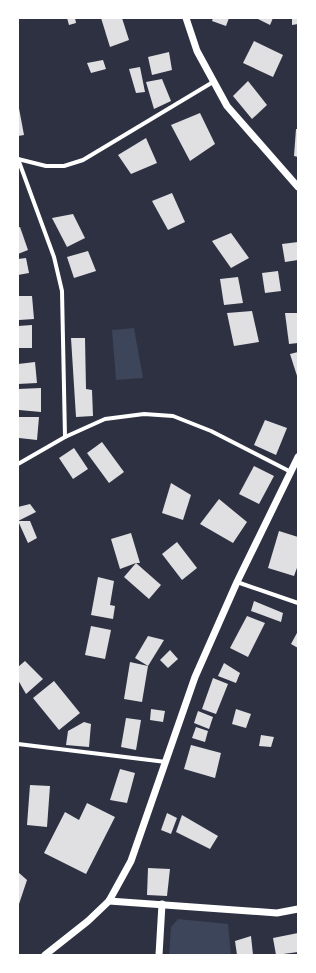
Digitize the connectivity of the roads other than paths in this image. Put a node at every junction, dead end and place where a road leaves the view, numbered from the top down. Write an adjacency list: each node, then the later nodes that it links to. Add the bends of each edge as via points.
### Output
1 (186, 18): 2 (street, via 197,51)
2 (212, 82): 3 (street, via 83,160 64,166 46,166); 4 (street, via 227,106)
3 (18, 159): 5 (street, via 54,257 62,291)
4 (298, 187)
5 (65, 437): 7 (street); 8 (street, via 105,419 144,414 173,416 211,431)
6 (298, 457): 8 (street)
7 (18, 464)
8 (291, 472): 9 (street)
9 (237, 582): 10 (street); 12 (street, via 195,677)
10 (298, 603)
11 (18, 744): 12 (street)
12 (166, 762): 13 (street, via 131,861)
13 (109, 901): 14 (street); 16 (street)
14 (162, 904): 15 (street, via 277,913); 17 (street)
15 (298, 908)
16 (45, 955)
17 (159, 955)

